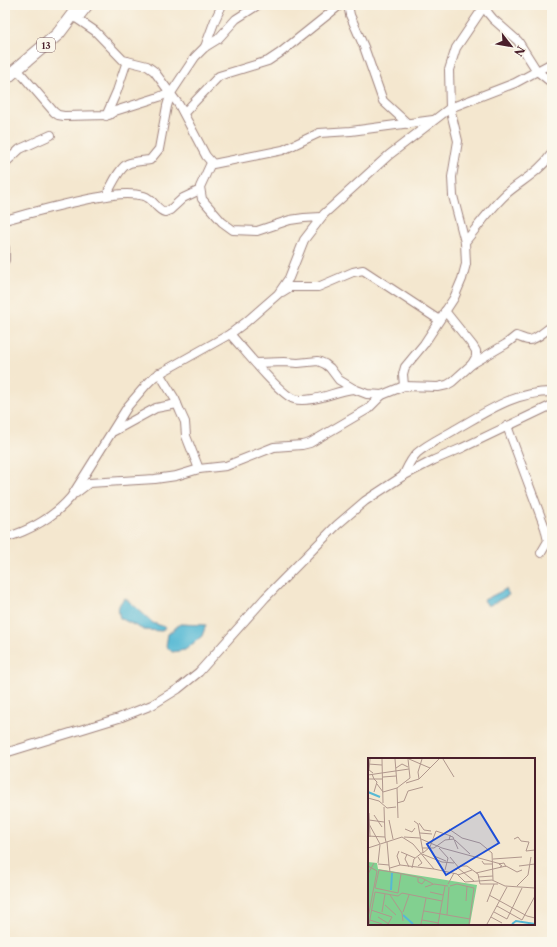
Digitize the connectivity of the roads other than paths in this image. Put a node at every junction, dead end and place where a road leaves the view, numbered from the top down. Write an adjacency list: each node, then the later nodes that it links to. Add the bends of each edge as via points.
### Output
1 (80, 5): 8 (main road, 13)
2 (89, 5): 8 (street)
3 (222, 5): 9 (street)
4 (258, 5): 9 (street, via 236,19 218,39)
5 (340, 5): 18 (street, via 268,61 220,76)
6 (348, 5): 21 (street, via 384,101)
7 (485, 5): 13 (street, via 493,19 518,42); 17 (street, via 456,48 452,59 449,70)
8 (76, 18): 10 (street, via 95,31); 12 (main road, 13)
9 (205, 47): 16 (street, via 195,57)
10 (127, 61): 16 (street, via 147,66 154,71); 19 (street, via 118,91)
11 (552, 63): 13 (street)
12 (17, 69): 14 (main road, 13); 19 (street, via 58,115)
13 (537, 71): 15 (street); 17 (street, via 515,83)
14 (5, 79)
15 (552, 83)
16 (171, 93): 18 (street); 19 (street); 27 (street, via 159,149 150,160 125,166)
17 (450, 108): 20 (street); 30 (street, via 458,141 452,177 453,196)
18 (184, 113): 25 (street)
19 (106, 116)
20 (434, 120): 21 (street); 28 (street, via 389,154)
21 (408, 124): 25 (street, via 319,133 283,150)
22 (51, 135): 24 (street, via 17,150)
23 (552, 153): 30 (street, via 537,172 504,196)
24 (5, 163)
25 (211, 163): 26 (street)
26 (200, 190): 27 (street, via 183,198 165,212 152,200 143,196); 28 (street, via 206,204 233,230 257,231 290,220)
27 (106, 196): 29 (street, via 46,208)
28 (321, 218): 33 (street, via 304,240 289,278)
29 (5, 220)
30 (465, 242): 34 (street, via 466,264 462,279)
31 (5, 248): 32 (street)
32 (5, 260)
33 (278, 294): 35 (street, via 290,287 323,286 363,270); 37 (street)
34 (445, 311): 35 (street); 39 (street, via 476,351)
35 (439, 320): 41 (street, via 405,367)
36 (552, 326): 39 (street, via 532,339 516,336)
37 (230, 334): 38 (street); 40 (street)
38 (256, 363): 42 (street, via 318,361 330,368 339,380); 42 (street, via 282,391 295,400 313,399)
39 (472, 364): 41 (street, via 452,382 442,386)
40 (160, 374): 45 (street); 48 (street, via 147,384 128,406)
41 (404, 386): 44 (street)
42 (354, 389): 44 (street, via 367,394)
43 (552, 392): 50 (street, via 538,392 506,401 487,410 425,447 410,461)
44 (382, 395): 49 (street, via 368,409 310,443 274,447 226,466)
45 (177, 404): 48 (street, via 151,410); 49 (street)
46 (552, 405): 47 (street)
47 (507, 426): 50 (street); 53 (street, via 548,541)
48 (111, 432): 51 (street)
49 (199, 469): 51 (street, via 165,478 89,483)
50 (402, 476): 54 (street, via 365,501 337,526 265,598 199,672 178,689 152,705 119,718)
51 (71, 497): 52 (street, via 62,508 46,520 23,533)
52 (5, 538)
53 (540, 553)
54 (5, 753)

